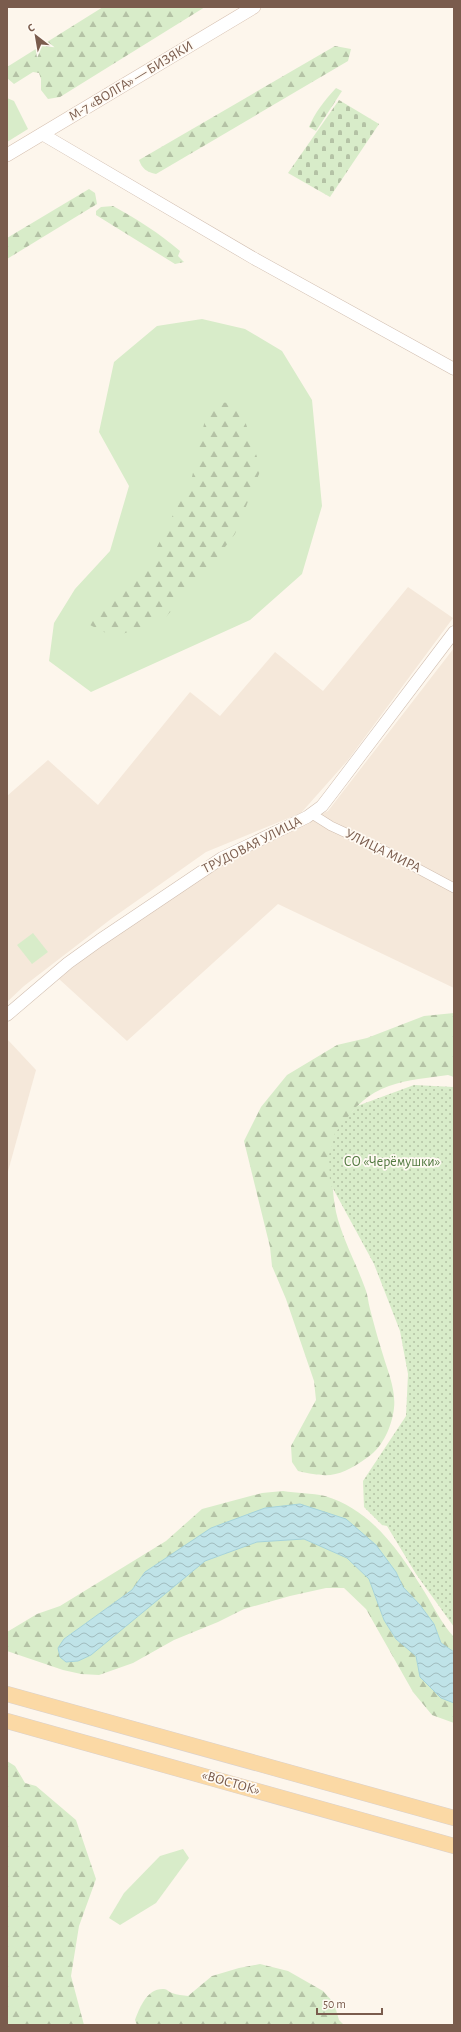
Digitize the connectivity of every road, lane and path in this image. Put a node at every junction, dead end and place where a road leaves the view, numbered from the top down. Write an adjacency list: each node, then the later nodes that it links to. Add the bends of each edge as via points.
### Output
1 (254, 7): 2 (main road, М-7 «ВОЛГА» — БИЗЯКИ)
2 (42, 134): 3 (main road, М-7 «ВОЛГА» — БИЗЯКИ); 4 (street, via 255,259)
3 (7, 155)
4 (454, 369)
5 (454, 632): 6 (street, ТРУДОВАЯ УЛИЦА, via 332,792)
6 (312, 814): 7 (street, УЛИЦА МИРА); 8 (street, ТРУДОВАЯ УЛИЦА, via 206,868 72,959)
7 (454, 888)
8 (7, 1016)
9 (7, 1694): 11 (main road, «ВОСТОК»)
10 (7, 1721): 12 (main road, «ВОСТОК»)
11 (454, 1818)
12 (454, 1846)

